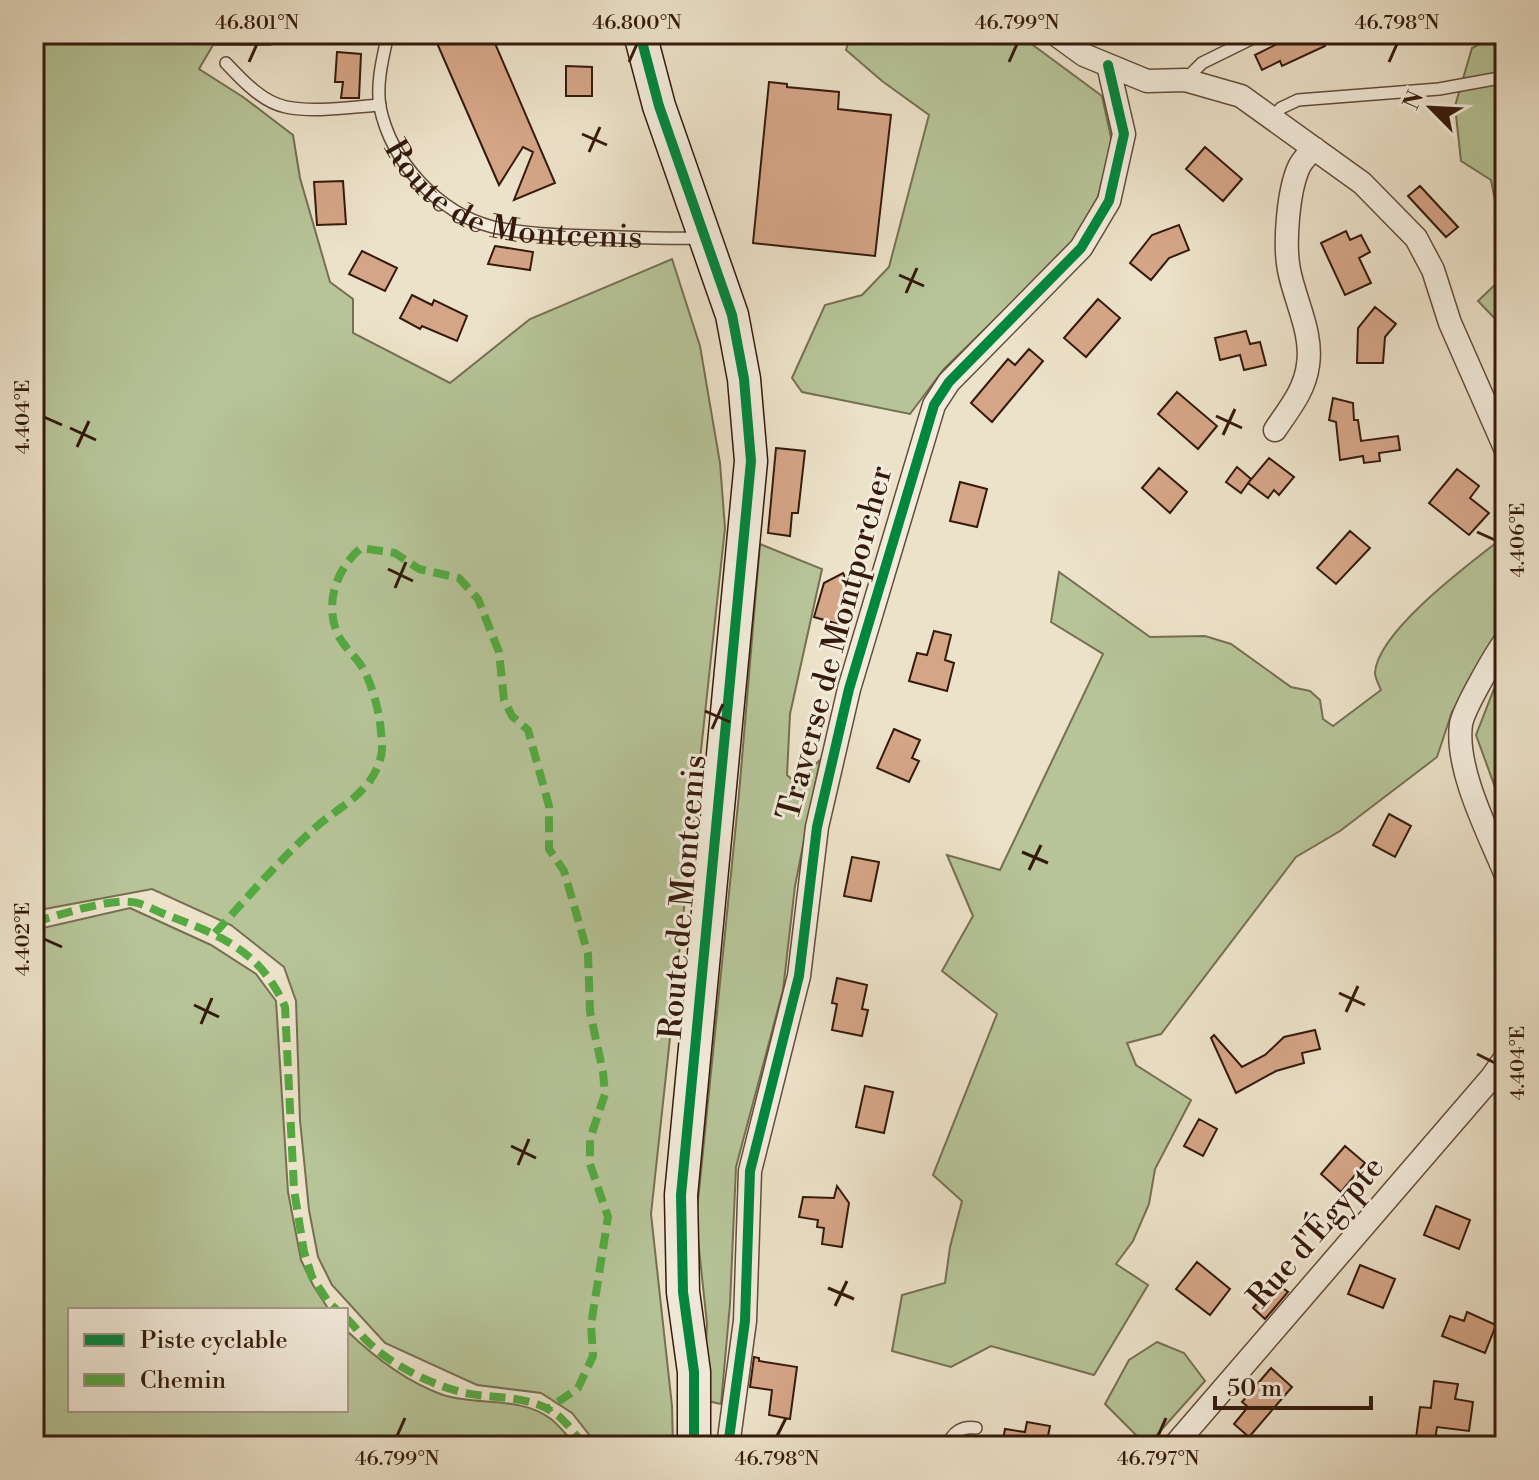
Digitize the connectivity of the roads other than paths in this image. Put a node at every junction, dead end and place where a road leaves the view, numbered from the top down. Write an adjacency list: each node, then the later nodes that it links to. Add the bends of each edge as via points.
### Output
1 (388, 34): 9 (lane, Route de Montcenis)
2 (640, 34): 12 (main road, Route de Montcenis, via 659,106)
3 (1055, 34): 6 (street)
4 (1261, 34): 8 (lane, via 1202,63)
5 (226, 63): 9 (lane, via 249,88 284,107)
6 (1108, 65): 8 (street, via 1147,81); 20 (street, Traverse de Montporcher, via 1124,134 1109,201 1081,248 949,382 934,405 849,689 817,827 799,976 750,1171 745,1321)
7 (1505, 77): 10 (lane, via 1439,89 1298,100)
8 (1185, 80): 10 (street, via 1241,96)
9 (380, 105): 12 (lane, Route de Montcenis, via 393,146 420,183 470,218 549,234)
10 (1273, 118): 11 (street)
11 (1314, 148): 13 (street, via 1299,165 1287,243 1309,362 1299,394); 14 (street, via 1362,183 1416,238)
12 (707, 238): 19 (main road, Route de Montcenis, via 732,315 751,461 681,1195)
13 (1275, 430)
14 (1505, 448)
15 (1505, 641): 16 (street, via 1461,723 1463,763)
16 (1505, 873)
17 (1505, 1058): 22 (street, Rue d'Égypte)
18 (976, 1428): 21 (lane, via 958,1431)
19 (694, 1446)
20 (728, 1446)
21 (948, 1446)
22 (1174, 1446)

